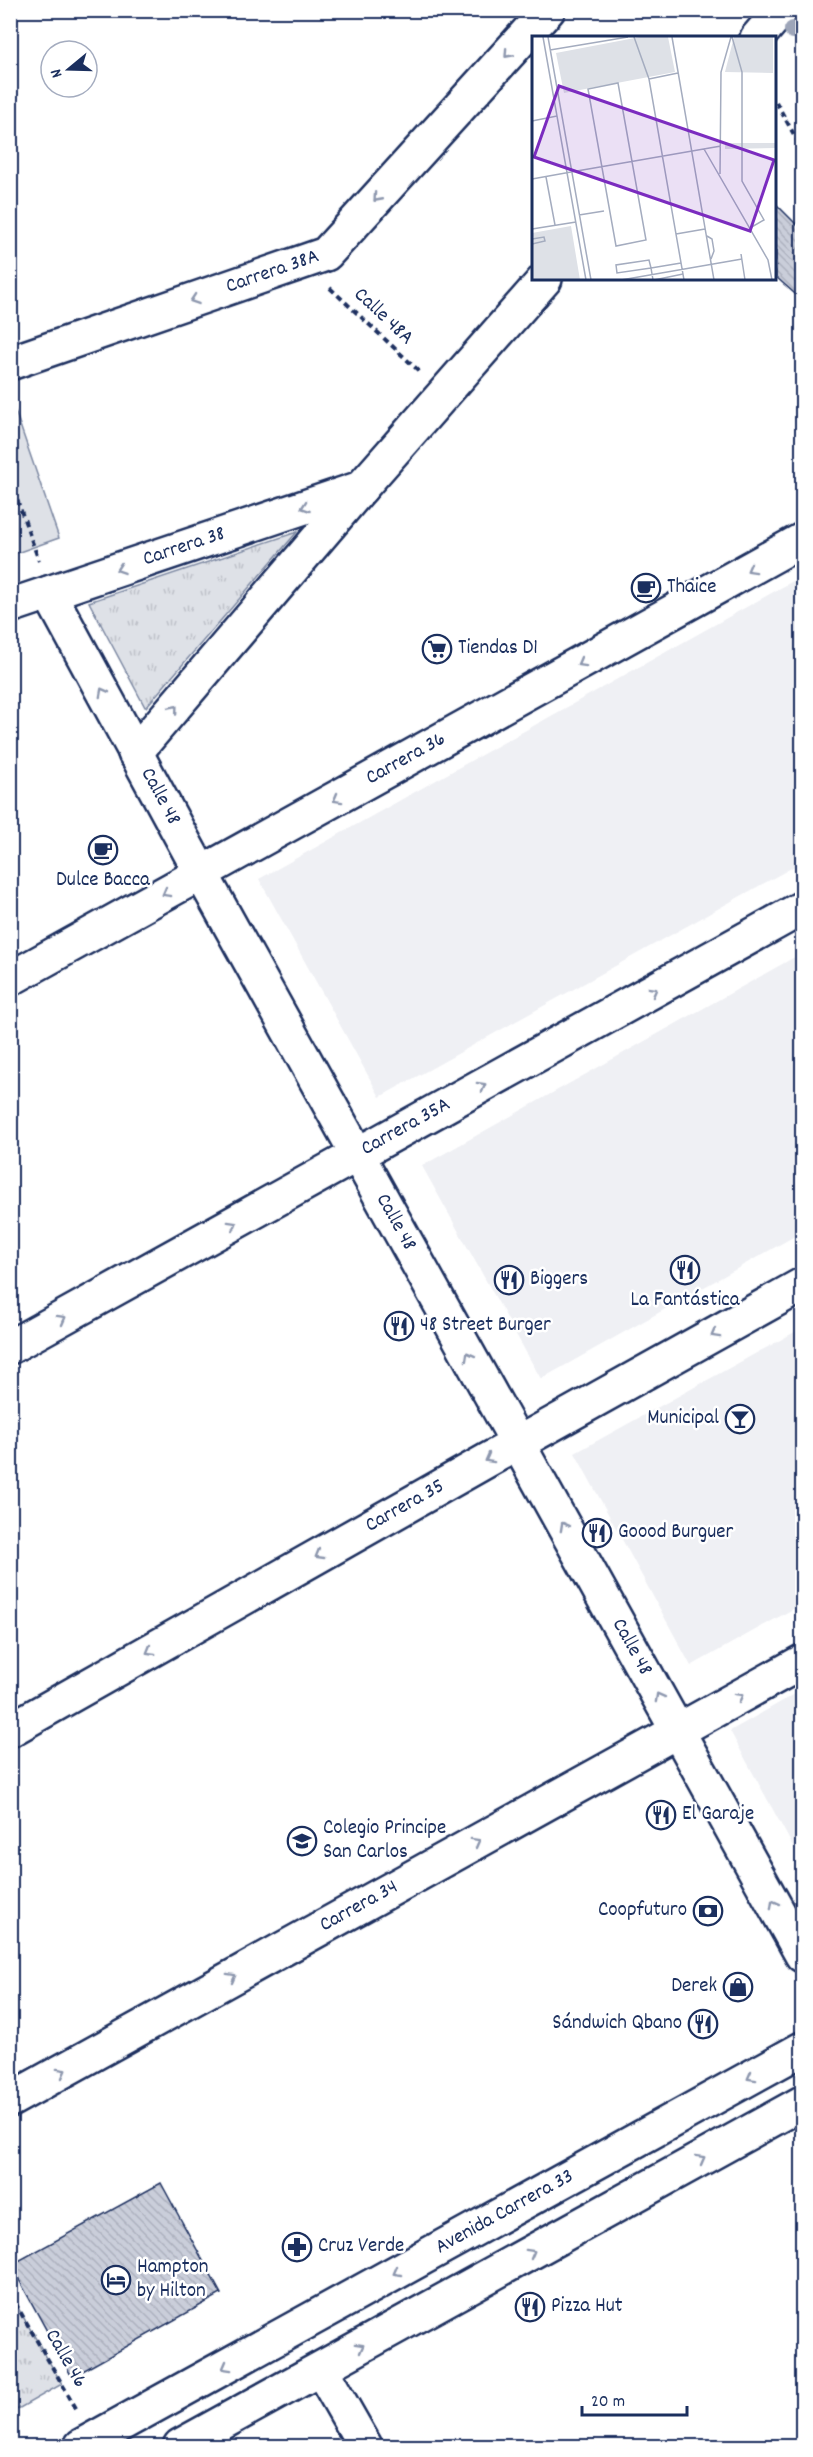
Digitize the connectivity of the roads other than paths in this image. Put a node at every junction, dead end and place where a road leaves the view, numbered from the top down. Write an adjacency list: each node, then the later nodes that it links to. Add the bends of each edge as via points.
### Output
1 (548, 10): 5 (street, Carrera 38A, one-way to 5, via 326,254)
2 (781, 10): 3 (street)
3 (759, 36)
4 (544, 280): 6 (street)
5 (10, 363)
6 (361, 488): 8 (street, Carrera 38, one-way to 8); 10 (street, one-way to 6)
7 (802, 540): 11 (street, Carrera 36, one-way to 11)
8 (50, 593): 9 (street, Carrera 38); 10 (street, Calle 48, one-way to 8)
9 (10, 606)
10 (135, 753): 11 (street, Calle 48)
11 (201, 873): 13 (street, Carrera 36, one-way to 13); 14 (street, Calle 48)
12 (802, 908): 14 (street, Carrera 35A, one-way to 12)
13 (10, 979)
14 (358, 1156): 16 (street, Carrera 35A, one-way to 14); 17 (street, Calle 48, one-way to 14)
15 (802, 1285): 17 (street, Carrera 35, one-way to 17)
16 (10, 1347)
17 (518, 1443): 19 (street, Carrera 35, one-way to 19); 20 (street, Calle 48, one-way to 17)
18 (802, 1662): 20 (street, Carrera 34, one-way to 18)
19 (10, 1730)
20 (678, 1731): 21 (street, Calle 48, one-way to 20); 23 (street, Carrera 34, one-way to 20)
21 (802, 1955)
22 (802, 2049): 26 (street, Avenida Carrera 33, one-way to 26)
23 (10, 2100)
24 (802, 2103): 25 (street, one-way to 24)
25 (321, 2369): 27 (street); 28 (street)
26 (88, 2443)
27 (180, 2446)
28 (365, 2446)

